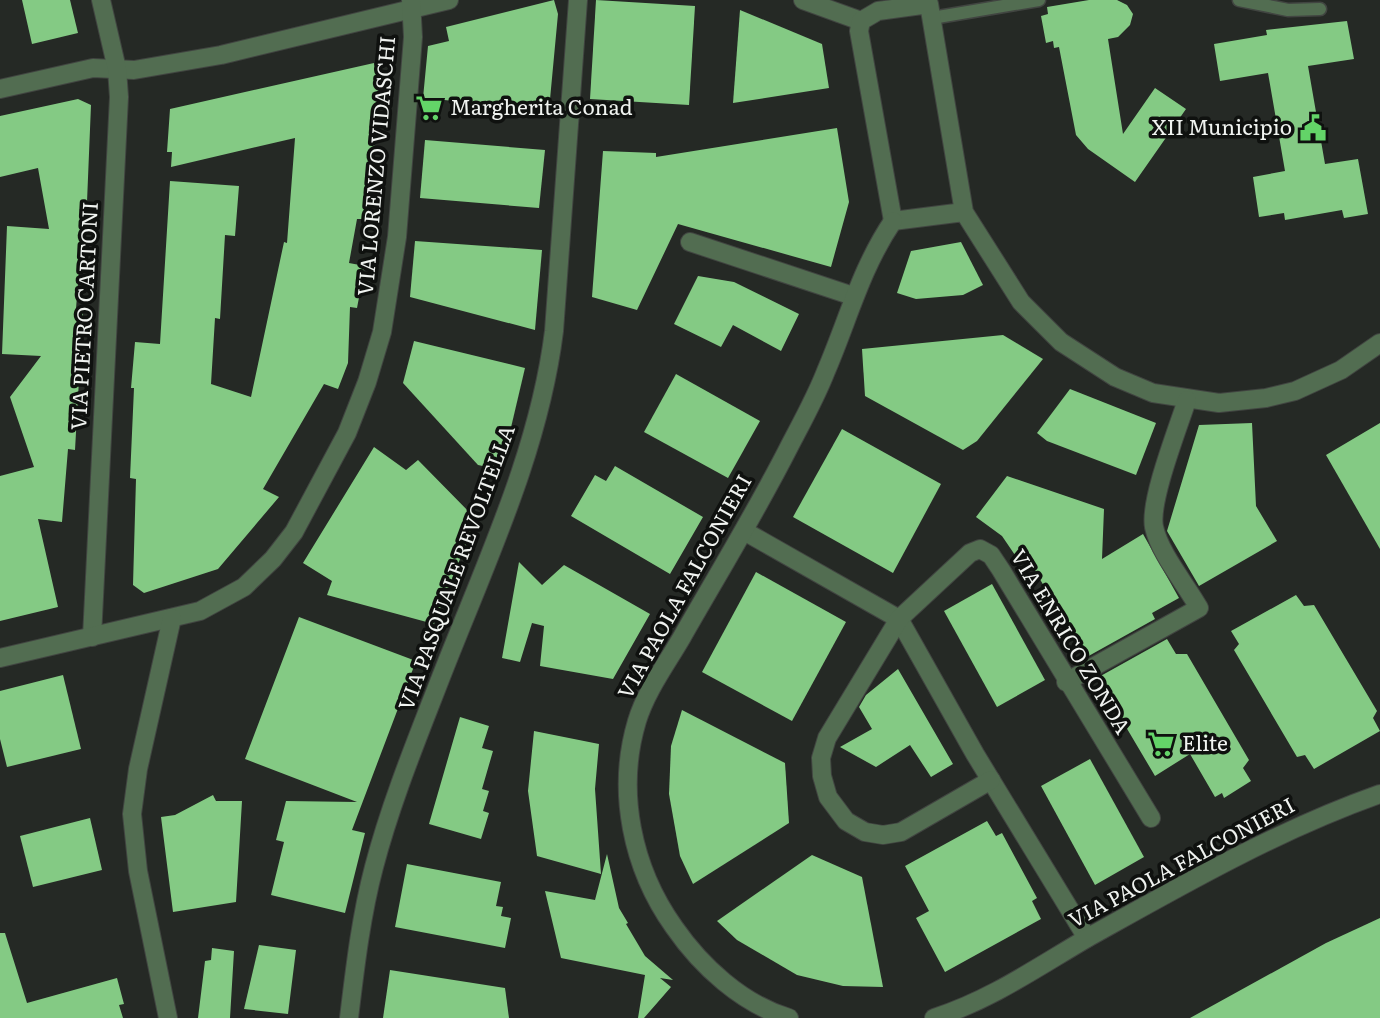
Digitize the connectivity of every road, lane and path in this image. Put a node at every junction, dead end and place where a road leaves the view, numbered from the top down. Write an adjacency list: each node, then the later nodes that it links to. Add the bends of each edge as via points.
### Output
1 (102, 0): 11 (street, VIA PIETRO CARTONI)
2 (449, 0): 7 (street)
3 (578, 0): 31 (street, VIA PASQUALE REVOLTELLA, via 554,331 545,384 513,494 380,846)
4 (803, 0): 10 (street)
5 (1039, 0): 8 (lane)
6 (1239, 0): 9 (lane, via 1287,9)
7 (412, 4): 11 (street, via 210,57); 20 (street, VIA LORENZO VIDASCHI, via 397,237 382,332 359,407 312,502 273,559 230,597)
8 (930, 7): 10 (street, via 878,11); 13 (street)
9 (1320, 9)
10 (861, 21): 14 (street, via 859,31)
11 (117, 69): 12 (street, via 93,68); 22 (street, VIA PIETRO CARTONI)
12 (0, 89)
13 (964, 212): 14 (street); 18 (street, via 1021,302 1061,342 1115,377 1153,393)
14 (893, 222): 16 (street, VIA PAOLA FALCONIERI)
15 (690, 242): 16 (street)
16 (853, 296): 19 (street, VIA PAOLA FALCONIERI, via 821,383)
17 (1380, 343): 18 (street, via 1341,370 1295,391 1241,402)
18 (1186, 400): 24 (street, via 1157,499 1154,525 1199,608)
19 (744, 531): 21 (street); 29 (street, VIA PAOLA FALCONIERI, via 641,712 629,774 630,812 643,871 685,943 739,992)
20 (172, 618): 22 (street, VIA LORENZO VIDASCHI); 30 (street, via 132,814 138,871)
21 (899, 618): 24 (street, VIA ENRICO ZONDA, via 971,553 985,551 1001,570); 25 (street); 25 (street, via 827,738 821,768 828,797 846,821 864,832 883,835 901,832)
22 (92, 637): 23 (street, VIA LORENZO VIDASCHI)
23 (0, 658)
24 (1066, 682): 27 (street, VIA ENRICO ZONDA)
25 (991, 779): 28 (street)
26 (1380, 794): 28 (street, VIA PAOLA FALCONIERI, via 1248,850)
27 (1151, 818)
28 (1087, 938): 32 (street, VIA PAOLA FALCONIERI, via 993,993)
29 (780, 1017)
30 (168, 1018)
31 (349, 1018)
32 (934, 1018)

